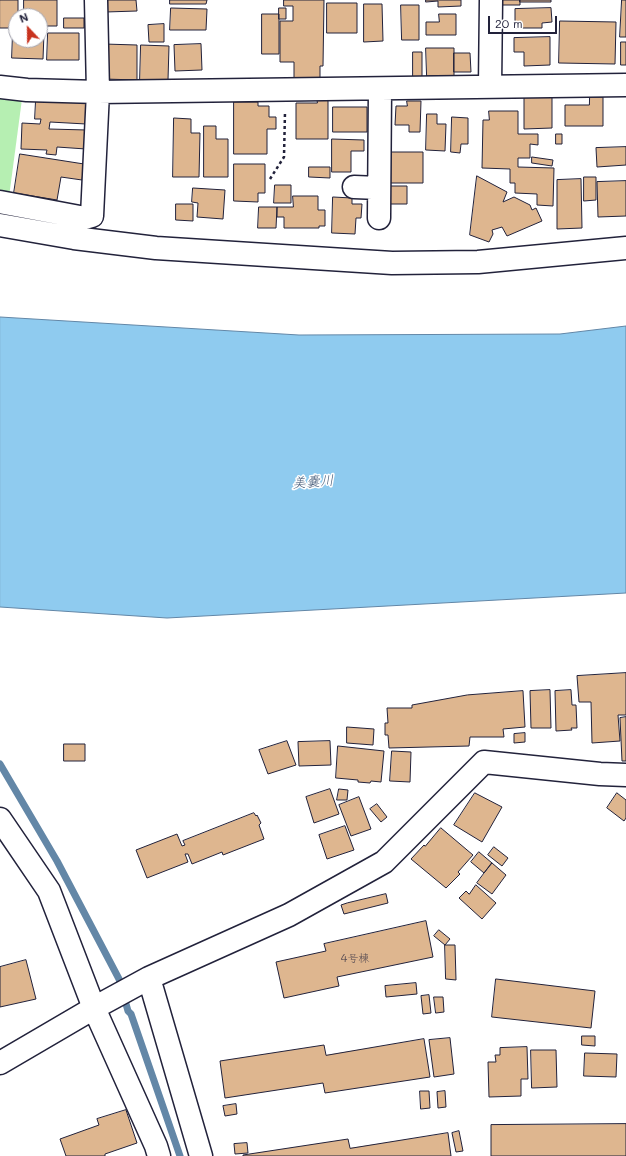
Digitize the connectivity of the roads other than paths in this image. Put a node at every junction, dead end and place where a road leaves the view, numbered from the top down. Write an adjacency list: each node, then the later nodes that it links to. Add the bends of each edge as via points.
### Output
1 (96, 0): 7 (street)
2 (491, 0): 4 (street)
3 (626, 85): 4 (street)
4 (490, 87): 6 (street)
5 (0, 88): 7 (street)
6 (380, 89): 7 (street); 9 (street)
7 (98, 92): 10 (street, via 92,216 84,218)
8 (354, 187): 9 (street)
9 (379, 188): 11 (street)
10 (0, 202)
11 (379, 218)
12 (0, 225): 13 (street, via 74,238 156,248 392,263 478,262)
13 (626, 248)
14 (626, 775): 16 (street, via 484,762 384,862 288,915)
15 (0, 819): 17 (street, via 49,891)
16 (146, 980): 17 (street); 20 (street)
17 (103, 1003): 18 (street); 19 (street)
18 (0, 1063)
19 (159, 1156)
20 (201, 1156)

